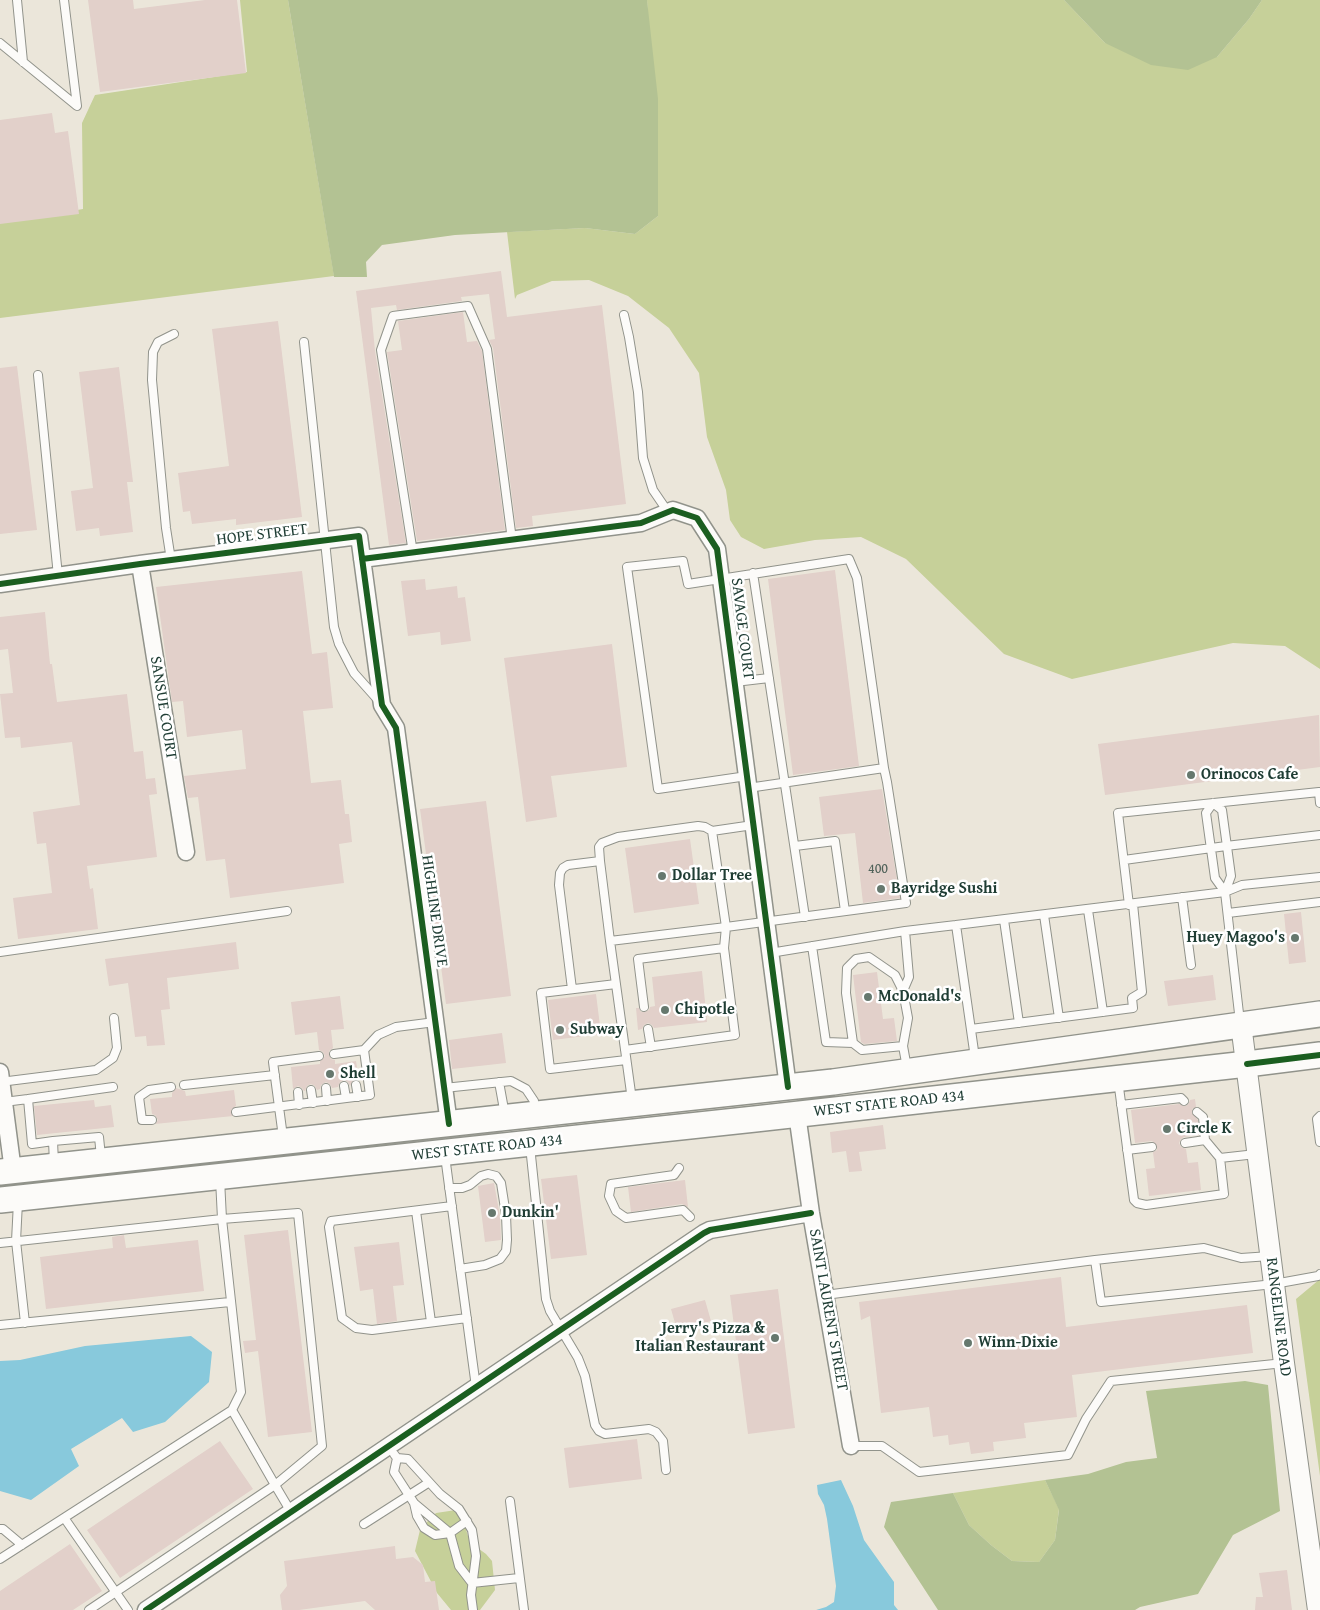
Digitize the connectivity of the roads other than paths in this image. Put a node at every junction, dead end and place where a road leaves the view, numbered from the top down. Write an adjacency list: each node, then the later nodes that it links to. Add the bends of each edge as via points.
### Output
1 (17, 0): 4 (lane)
2 (64, 0): 4 (lane, via 77,106)
3 (0, 43): 4 (lane)
4 (23, 62)
5 (624, 315): 9 (lane, via 638,392 644,458 653,490)
6 (174, 334): 13 (lane, via 158,342 153,352 152,380)
7 (304, 342): 11 (lane)
8 (38, 375): 17 (lane)
9 (668, 512): 10 (street, via 641,523); 18 (street, SAVAGE COURT, via 673,510 698,518 717,549)
10 (512, 540): 12 (street); 12 (lane, via 487,349 468,306 393,316 381,350)
11 (324, 541): 13 (street, HOPE STREET); 14 (street, HOPE STREET, via 359,536); 22 (lane, HOPE STREET, via 339,644 354,673)
12 (413, 553): 14 (street)
13 (171, 560): 15 (street, HOPE STREET)
14 (362, 560): 22 (street, HOPE STREET)
15 (140, 564): 17 (street, HOPE STREET); 35 (street, SANSUE COURT)
16 (753, 573): 18 (lane); 20 (lane); 23 (lane, via 849,559 857,578)
17 (58, 576): 19 (street, HOPE STREET)
18 (721, 578): 21 (street, SAVAGE COURT); 24 (lane, via 688,584 683,561 627,568 658,789)
19 (0, 584)
20 (769, 678): 21 (lane); 25 (lane)
21 (735, 682): 24 (street, SAVAGE COURT)
22 (382, 705): 68 (street, HIGHLINE DRIVE, via 396,728)
23 (884, 768): 25 (lane); 45 (lane, via 906,903)
24 (748, 782): 25 (lane); 29 (street, SAVAGE COURT)
25 (785, 782): 32 (lane)
26 (1319, 792): 27 (lane); 28 (lane)
27 (1213, 803): 33 (lane, via 1222,810); 34 (lane, via 1206,813); 36 (lane, via 1118,813)
28 (1320, 803)
29 (753, 825): 30 (lane); 50 (street, SAVAGE COURT)
30 (712, 831): 37 (lane, via 698,826 618,837 599,847); 52 (lane)
31 (1320, 835): 33 (lane)
32 (795, 846): 45 (lane, via 835,841); 48 (lane)
33 (1226, 846): 34 (lane); 39 (lane, via 1230,876)
34 (1211, 848): 36 (lane); 39 (lane, via 1215,878)
35 (186, 852)
36 (1124, 860): 42 (lane)
37 (600, 861): 54 (lane); 61 (lane, via 568,865 560,872)
38 (1320, 877): 39 (lane, via 1242,885)
39 (1225, 892): 40 (lane); 46 (lane)
40 (1182, 898): 42 (lane); 59 (lane)
41 (1320, 902): 46 (lane)
42 (1131, 904): 43 (lane); 64 (lane, via 1142,992 1132,998 1134,1008)
43 (1088, 910): 47 (lane); 64 (lane)
44 (287, 911): 57 (lane)
45 (845, 911): 48 (lane)
46 (1228, 913): 70 (lane)
47 (1044, 915): 49 (lane); 67 (lane)
48 (805, 917): 50 (lane)
49 (1004, 920): 51 (lane); 69 (lane)
50 (766, 921): 52 (lane); 58 (street, SAVAGE COURT)
51 (956, 925): 53 (lane); 72 (lane)
52 (726, 927): 54 (lane); 56 (lane)
53 (905, 931): 55 (lane); 62 (lane, via 910,977)
54 (610, 942): 60 (lane)
55 (812, 946): 58 (lane); 73 (lane, via 826,1042)
56 (724, 948): 63 (lane, via 638,959); 75 (lane, via 735,1036)
57 (0, 952)
58 (770, 953): 99 (street, SAVAGE COURT)
59 (1191, 965)
60 (616, 984): 61 (lane); 77 (lane)
61 (572, 989): 81 (lane, via 541,993 550,1070)
62 (903, 991): 73 (lane, via 894,975 880,964 869,957 856,958 847,968 846,993); 74 (lane, via 908,1018)
63 (644, 1007)
64 (1102, 1012): 67 (lane)
65 (1320, 1014): 70 (main road)
66 (114, 1018): 88 (lane, via 117,1048 113,1058 96,1070)
67 (1059, 1018): 69 (lane)
68 (435, 1022): 76 (lane, via 396,1027 378,1035); 98 (street, HIGHLINE DRIVE)
69 (1019, 1023): 72 (lane)
70 (1241, 1024): 84 (main road); 85 (street, RANGELINE ROAD)
71 (648, 1028): 75 (lane)
72 (971, 1029): 84 (lane)
73 (853, 1043): 74 (lane, via 862,1050)
74 (903, 1046): 86 (lane)
75 (651, 1047): 77 (lane)
76 (364, 1050): 78 (lane); 102 (lane, via 370,1095)
77 (625, 1050): 81 (lane)
78 (352, 1052): 82 (lane); 83 (lane, via 337,1054)
79 (1320, 1055): 85 (main road, WEST STATE ROAD 434)
80 (320, 1056): 87 (lane, via 294,1063 273,1062)
81 (626, 1060): 109 (lane)
82 (353, 1061)
83 (341, 1063)
84 (976, 1063): 86 (main road, WEST STATE ROAD 434)
85 (1247, 1064): 89 (main road, WEST STATE ROAD 434); 132 (street, RANGELINE ROAD)
86 (907, 1072): 91 (main road, WEST STATE ROAD 434)
87 (275, 1075): 92 (lane); 112 (lane)
88 (0, 1078): 107 (street)
89 (1118, 1078): 111 (lane); 115 (main road, WEST STATE ROAD 434)
90 (499, 1082): 98 (lane); 116 (lane, via 511,1081 526,1089 534,1101); 118 (lane)
91 (833, 1082): 99 (main road, WEST STATE ROAD 434); 115 (main road, via 810,1097)
92 (184, 1085)
93 (356, 1085): 102 (lane)
94 (344, 1086): 103 (lane)
95 (113, 1087): 104 (lane)
96 (171, 1087): 120 (lane, via 149,1090 139,1097 142,1120)
97 (326, 1088): 106 (lane)
98 (444, 1088): 121 (street, HIGHLINE DRIVE)
99 (788, 1088): 109 (main road, WEST STATE ROAD 434); 119 (main road, via 777,1102)
100 (311, 1090): 108 (lane)
101 (298, 1092): 110 (lane)
102 (358, 1097): 103 (lane)
103 (346, 1098): 106 (lane)
104 (28, 1099): 107 (lane); 124 (lane, via 32,1144)
105 (1179, 1100): 111 (lane)
106 (327, 1101): 108 (lane)
107 (4, 1102): 122 (street)
108 (313, 1103): 110 (lane)
109 (632, 1104): 116 (main road, WEST STATE ROAD 434)
110 (299, 1105): 112 (lane)
111 (1121, 1106): 130 (lane)
112 (279, 1107): 113 (lane); 125 (lane)
113 (236, 1112)
114 (1197, 1112): 123 (lane, via 1203,1117)
115 (797, 1114): 119 (main road, WEST STATE ROAD 434); 142 (street, SAINT LAURENT STREET)
116 (536, 1115): 118 (main road, WEST STATE ROAD 434)
117 (1320, 1116): 126 (lane, via 1317,1120)
118 (506, 1118): 121 (main road, WEST STATE ROAD 434)
119 (754, 1119): 127 (main road, WEST STATE ROAD 434)
120 (152, 1120)
121 (449, 1124): 125 (main road, WEST STATE ROAD 434)
122 (4, 1133): 138 (street)
123 (1205, 1140): 128 (lane); 133 (lane)
124 (53, 1141): 134 (lane, via 99,1137); 135 (lane)
125 (284, 1142): 134 (main road, WEST STATE ROAD 434)
126 (1320, 1142)
127 (529, 1143): 131 (main road, WEST STATE ROAD 434); 158 (lane, via 546,1299)
128 (1185, 1143)
129 (1152, 1147): 130 (lane)
130 (1127, 1150): 133 (lane, via 1134,1200 1146,1205 1224,1194)
131 (444, 1152): 137 (main road, WEST STATE ROAD 434); 139 (lane)
132 (1257, 1153): 133 (lane); 147 (street, RANGELINE ROAD)
133 (1220, 1158)
134 (102, 1162): 135 (main road, WEST STATE ROAD 434)
135 (59, 1166): 138 (main road, via 34,1182)
136 (679, 1168): 143 (lane, via 674,1175 611,1184 609,1196 616,1211 626,1218 682,1210)
137 (220, 1176): 138 (main road, WEST STATE ROAD 434); 144 (lane)
138 (6, 1186): 145 (lane)
139 (449, 1188): 140 (lane); 149 (lane, via 462,1188 488,1174 496,1176 501,1183 506,1215 508,1240 500,1259)
140 (452, 1206): 141 (lane); 149 (lane)
141 (416, 1211): 155 (lane); 155 (lane, via 332,1221 329,1227 342,1318 356,1328 372,1330)
142 (811, 1213): 152 (street, SAINT LAURENT STREET); 158 (street, via 704,1233)
143 (690, 1217)
144 (222, 1219): 145 (lane); 153 (lane); 166 (lane, via 298,1213 322,1446)
145 (16, 1241): 146 (lane); 156 (lane)
146 (0, 1243)
147 (1270, 1256): 148 (lane, via 1241,1258 1204,1248); 151 (street, RANGELINE ROAD)
148 (1095, 1260): 151 (lane, via 1101,1302); 152 (lane)
149 (460, 1269): 154 (lane)
150 (1320, 1274): 151 (lane)
151 (1274, 1284): 159 (street, RANGELINE ROAD)
152 (825, 1295): 162 (street, SAINT LAURENT STREET)
153 (230, 1302): 156 (lane); 161 (lane, via 241,1392)
154 (466, 1318): 155 (lane); 160 (lane)
155 (431, 1322)
156 (25, 1323): 157 (lane)
157 (0, 1325)
158 (560, 1330): 160 (street); 164 (lane, via 582,1366 595,1425 605,1434 649,1428 656,1432 663,1441)
159 (1284, 1363): 162 (lane, via 1111,1381 1086,1419 1068,1455 919,1472 882,1446); 185 (street, RANGELINE ROAD)
160 (476, 1387): 163 (street)
161 (232, 1410): 166 (lane); 170 (lane)
162 (851, 1446)
163 (393, 1452): 165 (lane, via 408,1459); 167 (lane, via 394,1472); 169 (street)
164 (666, 1470)
165 (428, 1483): 167 (lane); 171 (lane, via 459,1509)
166 (275, 1485): 169 (lane); 179 (lane)
167 (412, 1499): 172 (lane); 174 (lane); 174 (lane, via 424,1528 434,1535)
168 (510, 1501): 177 (lane)
169 (291, 1512): 182 (street)
170 (65, 1518): 175 (lane); 179 (lane)
171 (467, 1521): 174 (lane); 178 (lane, via 472,1530 476,1556)
172 (364, 1524)
173 (0, 1529): 175 (lane)
174 (450, 1533): 178 (lane, via 459,1566)
175 (22, 1545): 176 (lane)
176 (0, 1559)
177 (519, 1578): 178 (lane); 184 (lane)
178 (472, 1583): 183 (lane)
179 (116, 1592): 180 (lane); 181 (lane)
180 (89, 1610)
181 (128, 1610)
182 (146, 1610)
183 (473, 1610)
184 (524, 1610)
185 (1318, 1610)

